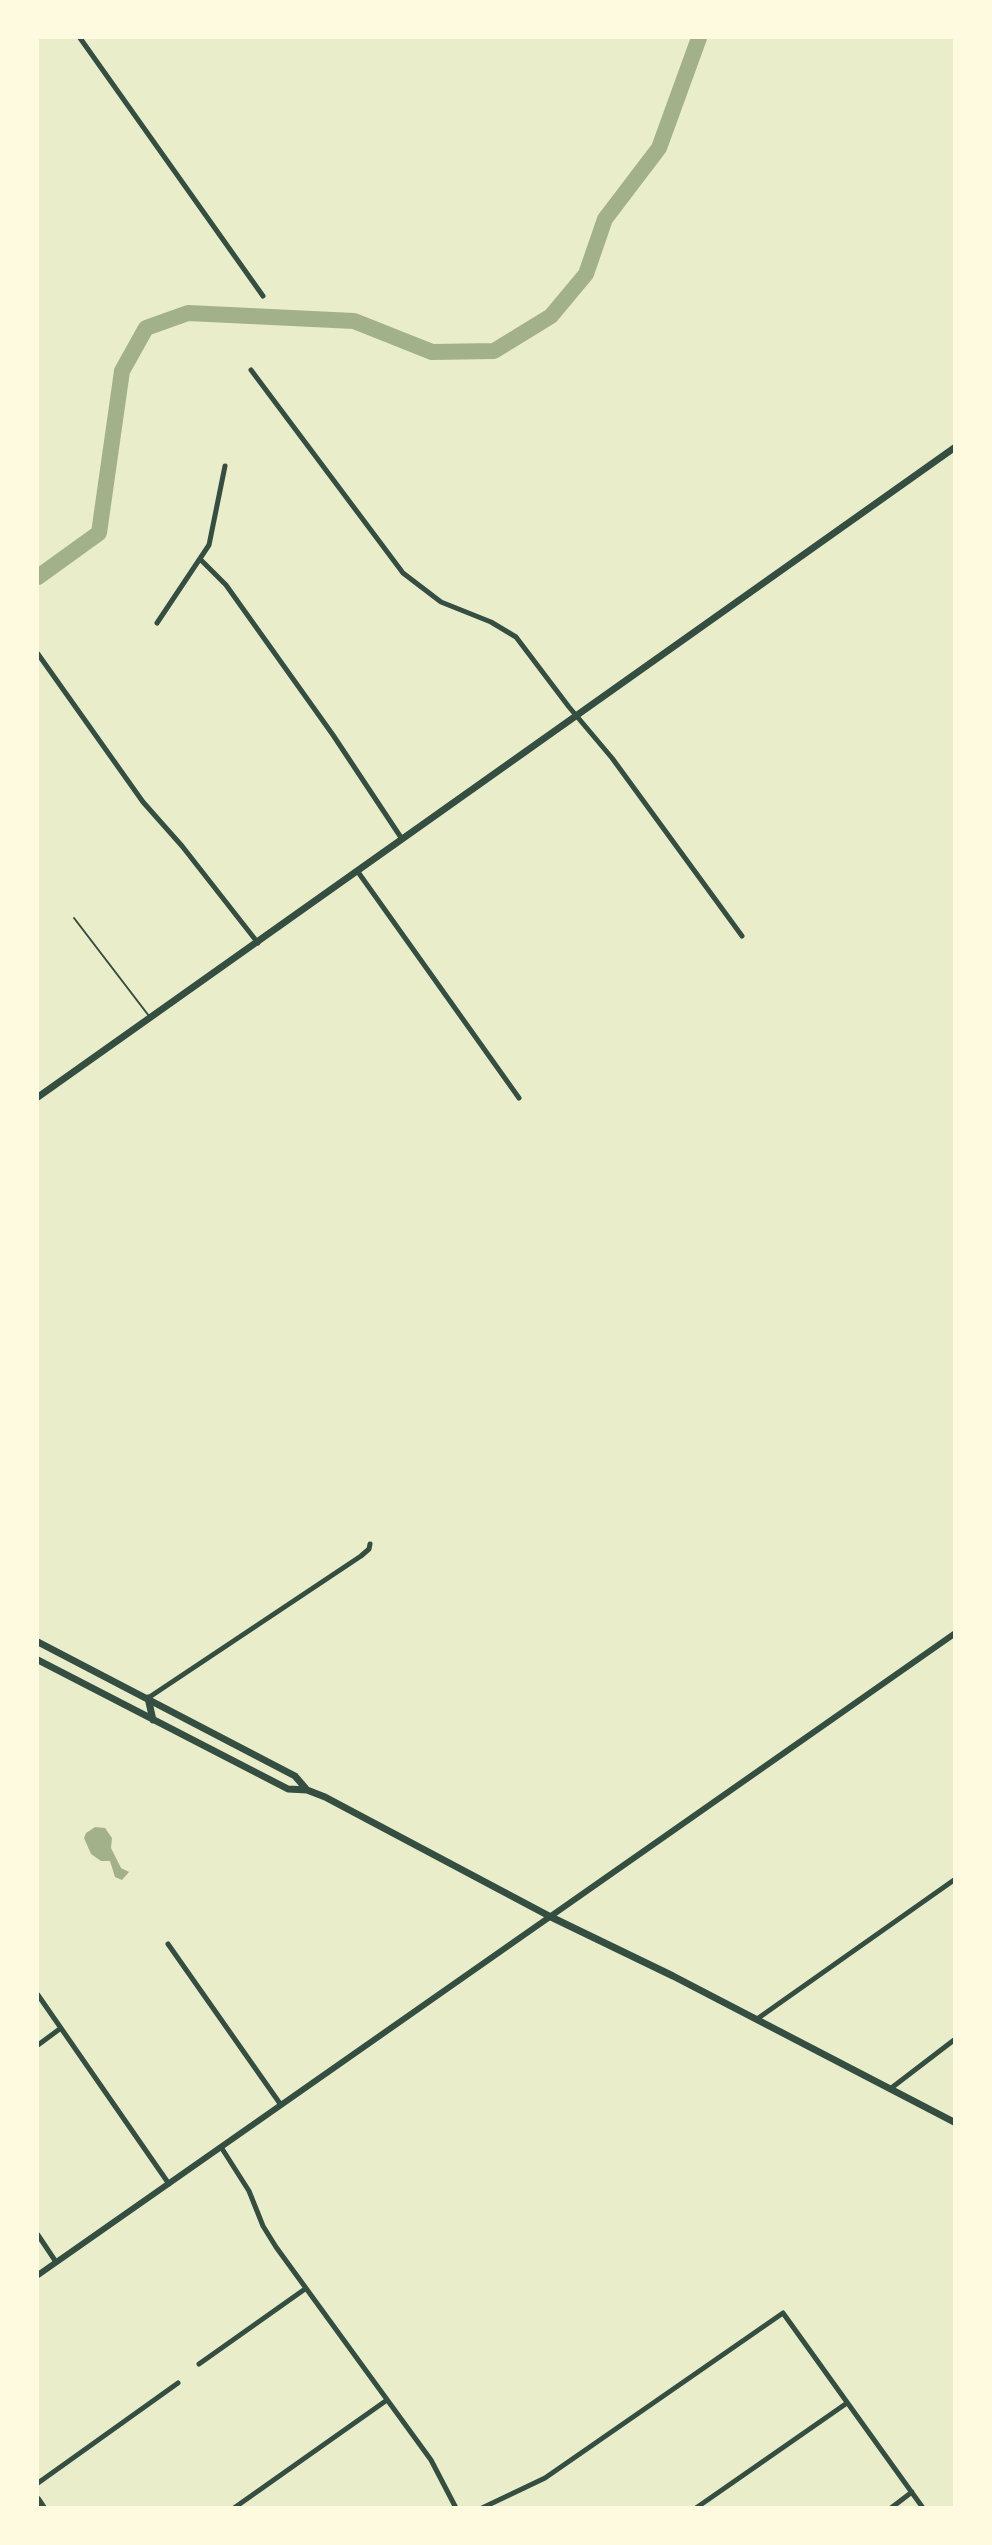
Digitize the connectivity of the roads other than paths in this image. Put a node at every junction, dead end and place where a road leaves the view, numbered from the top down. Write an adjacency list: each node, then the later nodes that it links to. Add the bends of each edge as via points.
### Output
1 (80, 38): 2 (street)
2 (263, 296)
3 (251, 370): 9 (street, via 398,568 441,602 491,622 516,637)
4 (954, 448): 9 (main road)
5 (225, 466): 6 (street, via 209,545)
6 (200, 559): 7 (street); 10 (street, via 226,585)
7 (157, 623)
8 (38, 654): 14 (street, via 143,802)
9 (577, 715): 10 (main road); 13 (street)
10 (402, 839): 11 (main road)
11 (358, 872): 14 (main road); 17 (street)
12 (74, 918): 15 (lane)
13 (742, 936)
14 (258, 943): 15 (main road)
15 (151, 1018): 16 (main road)
16 (38, 1097)
17 (519, 1098)
18 (370, 1544): 22 (street, via 366,1552 342,1569)
19 (954, 1634): 26 (street)
20 (38, 1642): 22 (main road)
21 (38, 1660): 23 (main road)
22 (148, 1698): 23 (main road); 24 (main road, via 295,1776)
23 (153, 1720): 24 (main road, via 288,1789)
24 (307, 1790): 26 (main road)
25 (954, 1880): 29 (street)
26 (551, 1917): 29 (main road); 34 (street)
27 (168, 1944): 34 (street)
28 (38, 1995): 30 (street)
29 (757, 2019): 33 (main road)
30 (62, 2028): 32 (street); 37 (street)
31 (954, 2040): 33 (street)
32 (38, 2045)
33 (890, 2089): 35 (main road)
34 (282, 2105): 36 (street)
35 (954, 2122)
36 (221, 2147): 37 (street); 41 (street, via 249,2191 263,2226)
37 (169, 2184): 39 (street)
38 (38, 2235): 39 (street)
39 (56, 2262): 40 (street)
40 (38, 2275)
41 (305, 2289): 42 (street); 44 (street)
42 (199, 2364)
43 (178, 2383): 46 (street)
44 (387, 2400): 50 (street); 51 (street, via 431,2460)
45 (847, 2403): 47 (street); 52 (street, via 783,2313 545,2478); 53 (street)
46 (38, 2483)
47 (912, 2492): 54 (street); 55 (street)
48 (38, 2499): 49 (street)
49 (44, 2508)
50 (234, 2508)
51 (456, 2508)
52 (482, 2508)
53 (696, 2508)
54 (891, 2508)
55 (923, 2508)

